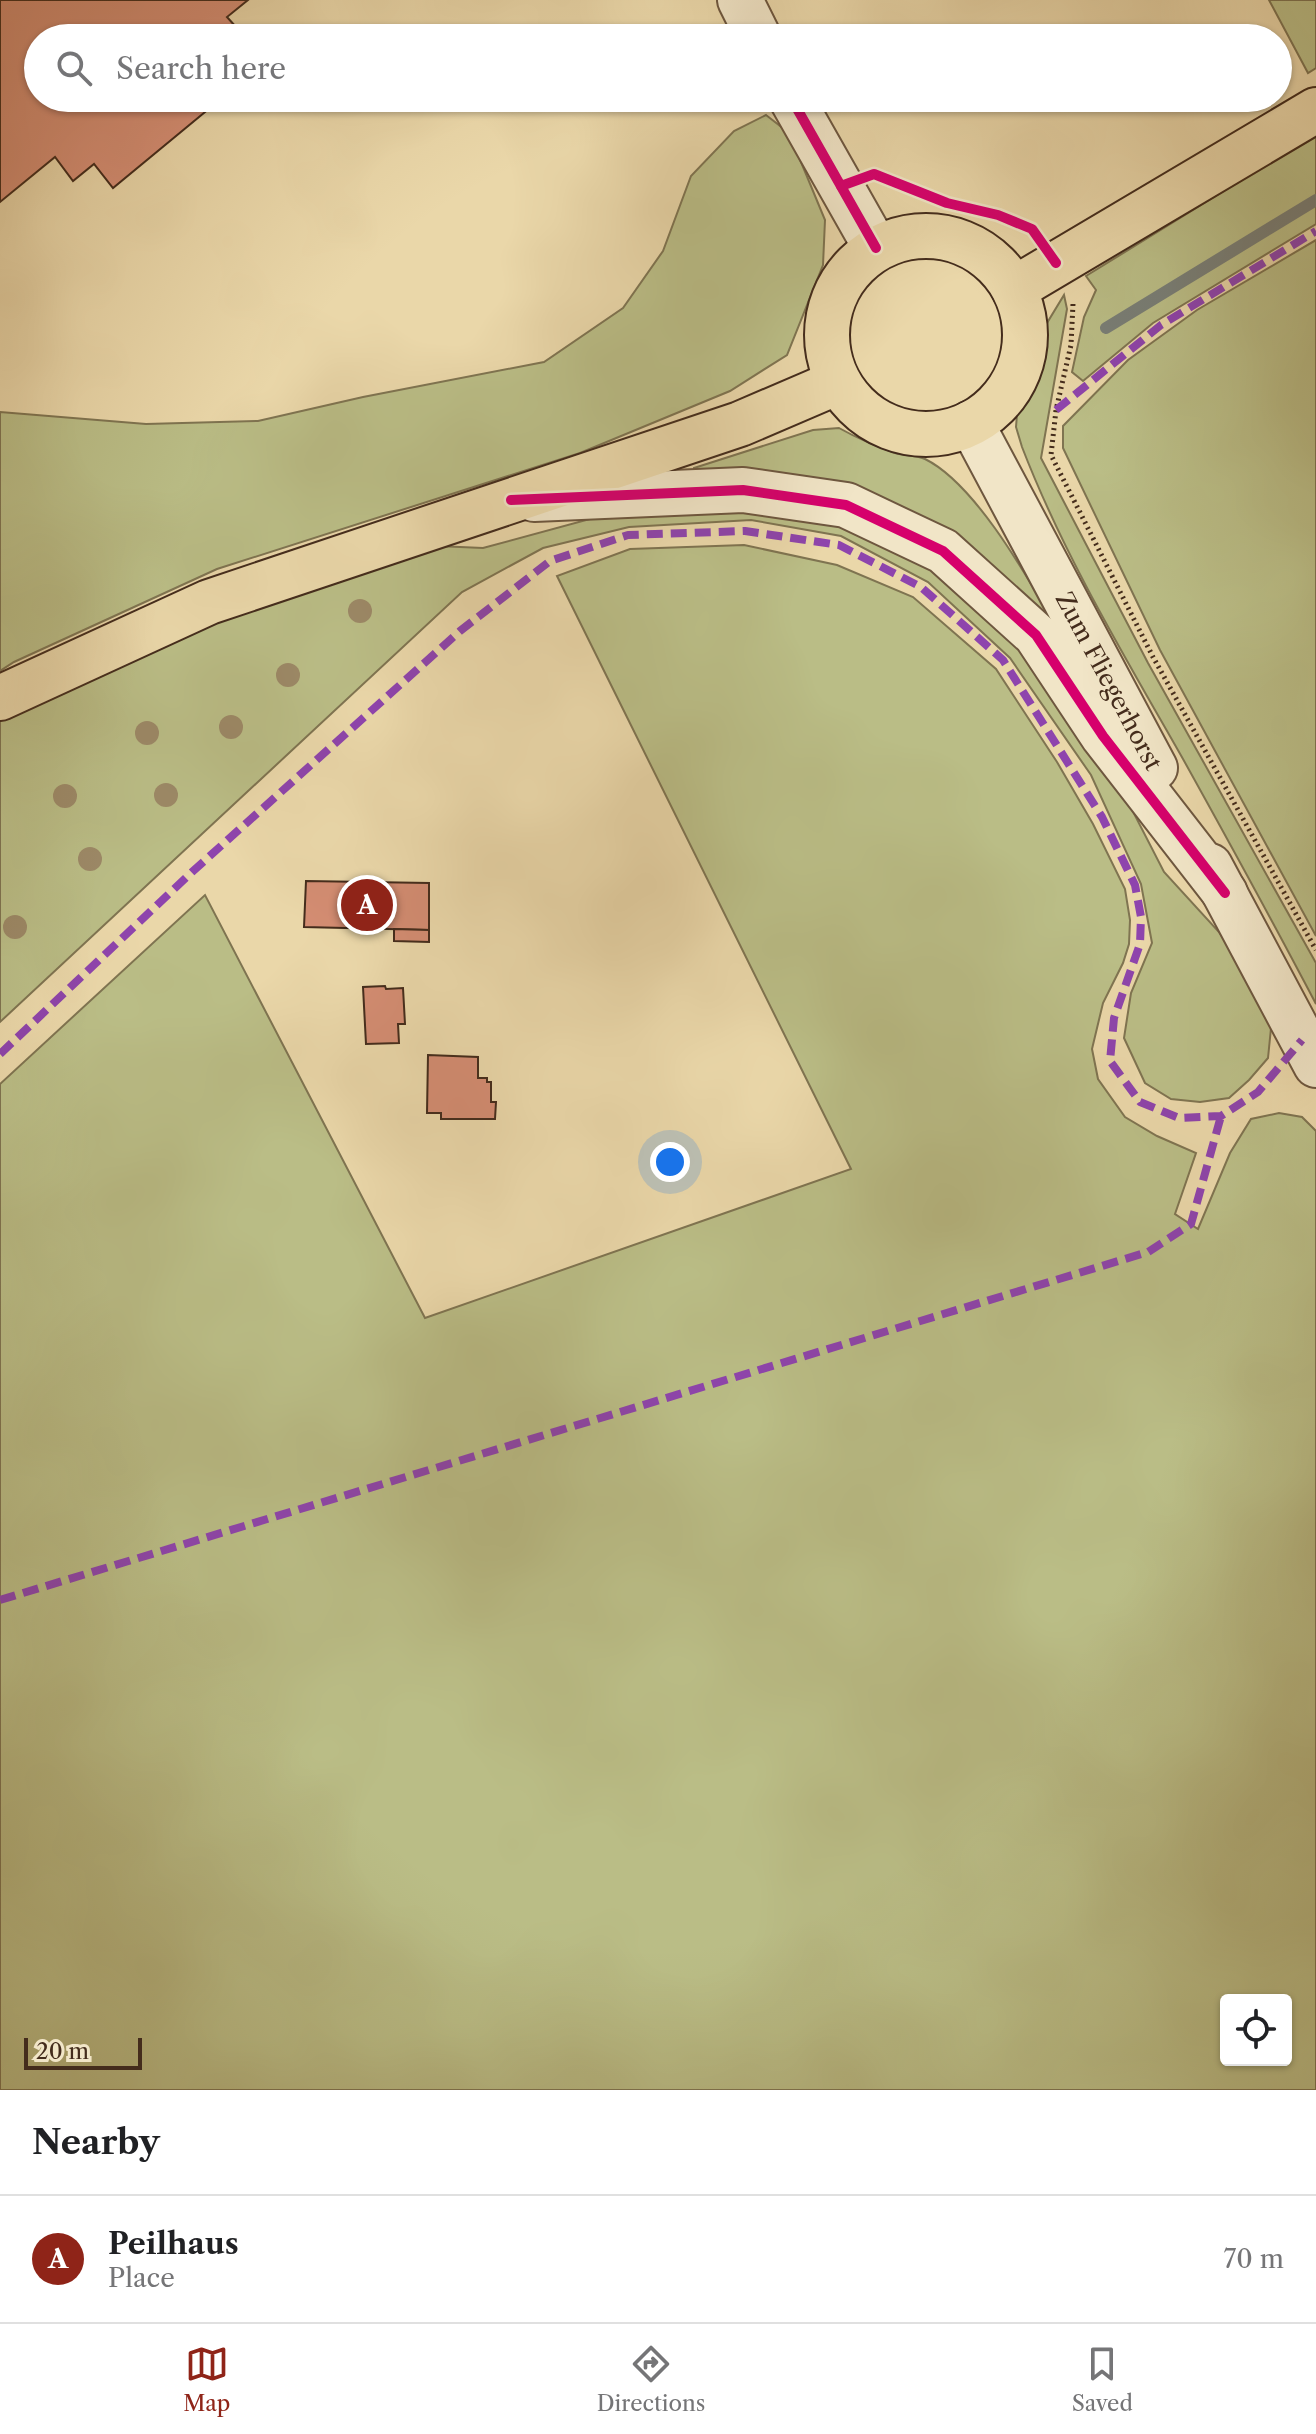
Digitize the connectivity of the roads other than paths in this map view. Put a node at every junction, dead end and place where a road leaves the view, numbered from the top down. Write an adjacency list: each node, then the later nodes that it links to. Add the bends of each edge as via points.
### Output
1 (740, 0): 2 (street)
2 (752, 24)
3 (1316, 110): 6 (main road)
4 (799, 112): 5 (street)
5 (876, 248): 6 (main road, via 917,236 969,245 995,263); 7 (main road, via 852,267 827,322 828,353)
6 (1014, 289): 8 (main road, via 1024,319 1024,350 1015,379 997,404)
7 (838, 382): 8 (main road, via 857,406 882,424 911,433 942,433); 9 (main road, via 740,424)
8 (971, 423): 11 (street, Zum Fliegerhorst)
9 (511, 500): 10 (main road, via 209,602); 11 (street, via 743,490 846,505 943,551 1036,635 1103,736)
10 (0, 698)
11 (1225, 893): 12 (street, Zum Fliegerhorst)
12 (1316, 1065)

